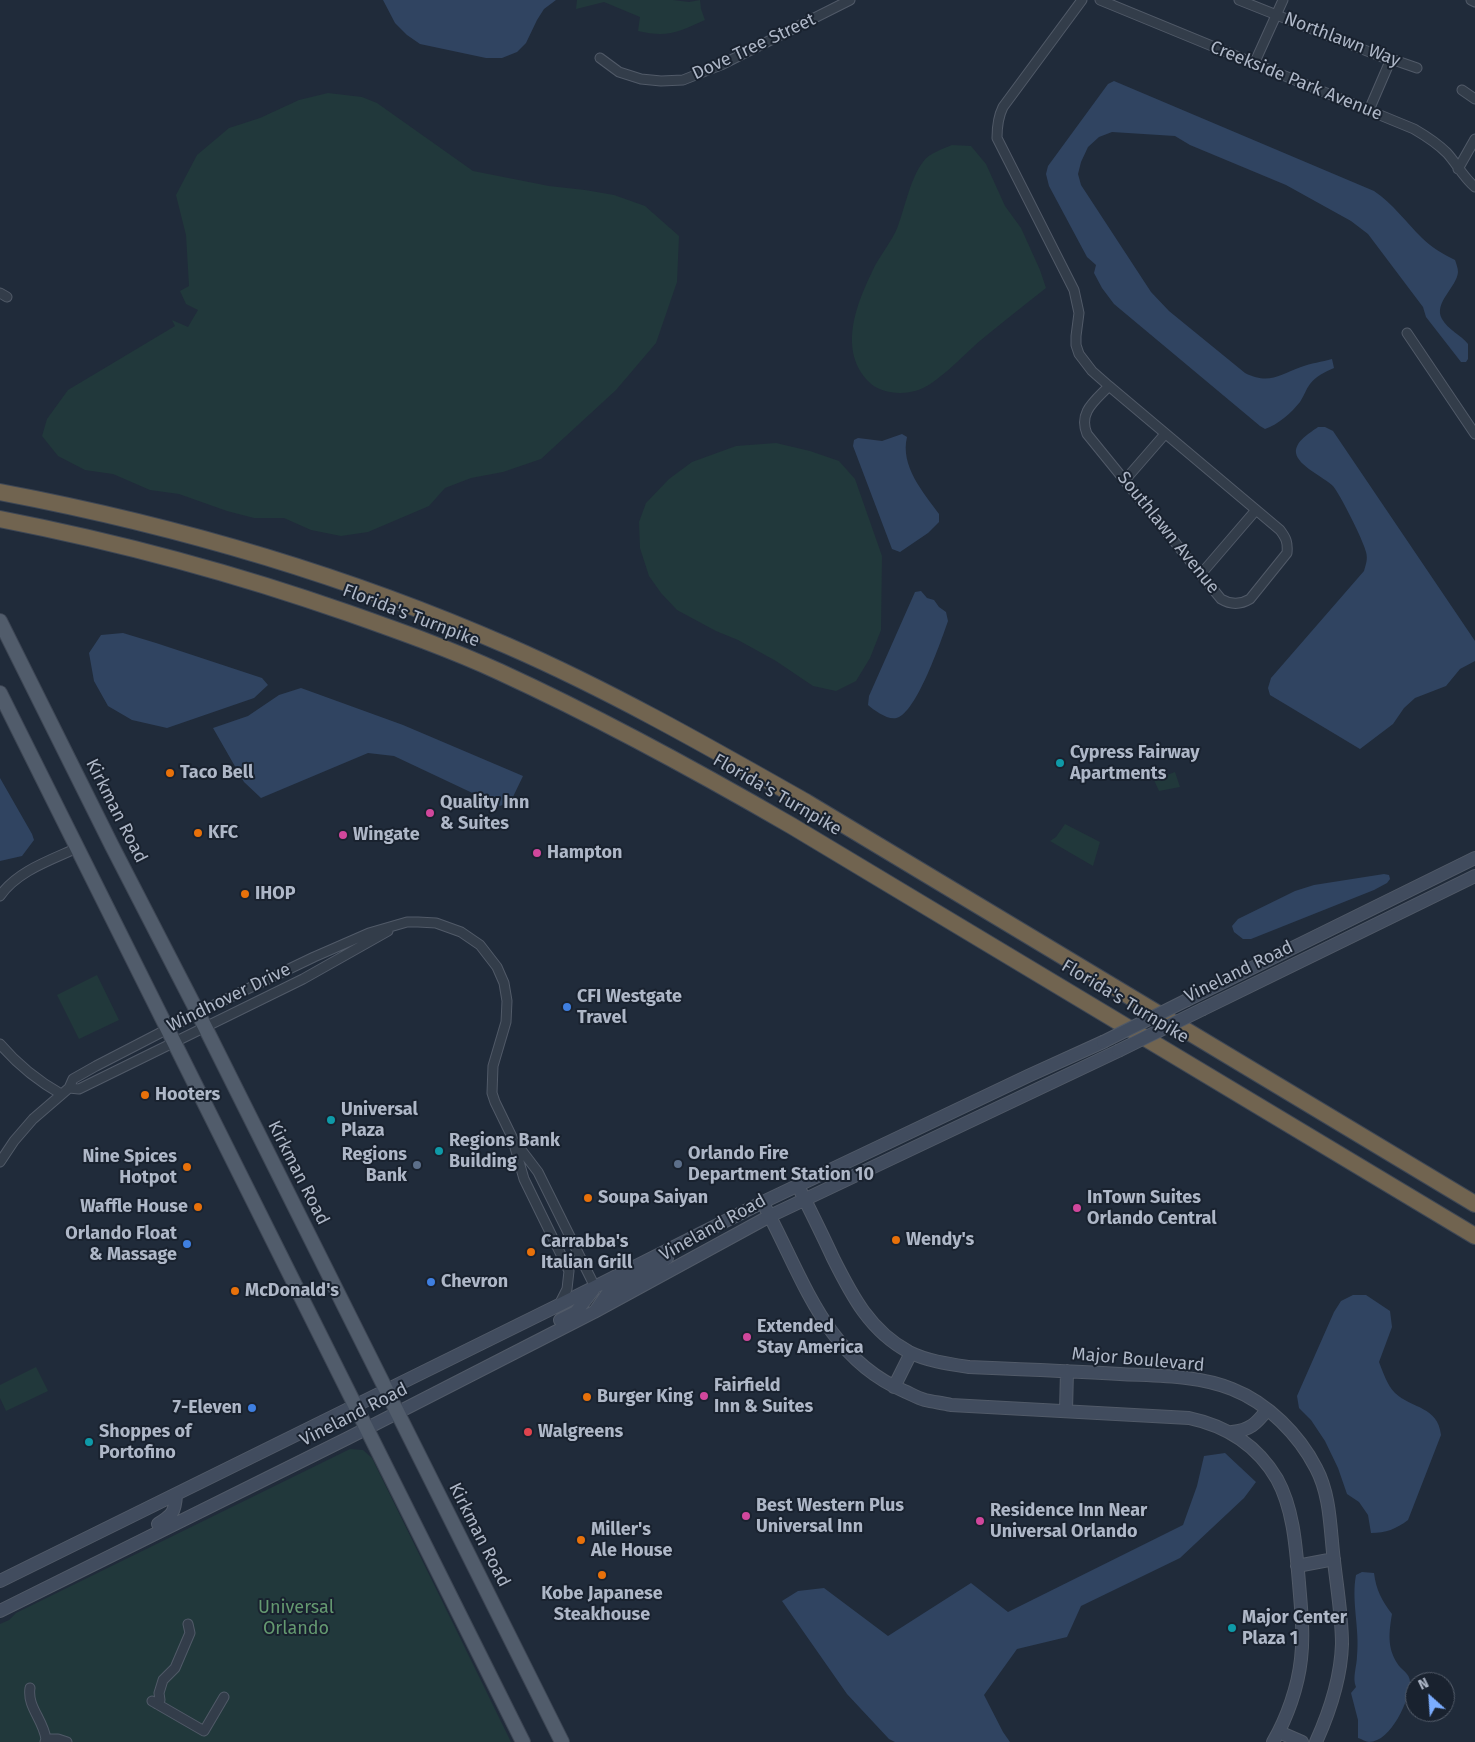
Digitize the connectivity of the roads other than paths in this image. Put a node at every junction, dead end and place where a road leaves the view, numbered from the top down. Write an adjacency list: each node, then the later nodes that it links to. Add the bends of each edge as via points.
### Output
1 (850, 0): 9 (street, Dove Tree Street, via 683,80 641,79 619,72)
2 (1082, 0): 20 (street, Southlawn Avenue, via 1003,107 997,138 1074,290 1079,313 1076,345 1079,354)
3 (1100, 0): 11 (street, Creekside Park Avenue)
4 (1239, 0): 8 (street, Northlawn Way)
5 (1283, 0): 8 (street)
6 (1471, 0): 7 (street)
7 (1475, 2)
8 (1276, 15): 10 (street, Northlawn Way); 11 (street)
9 (600, 58)
10 (1391, 58): 12 (street, Northlawn Way); 15 (street)
11 (1254, 64): 15 (street, Creekside Park Avenue)
12 (1416, 68)
13 (1462, 90): 14 (street)
14 (1475, 100)
15 (1370, 110): 17 (street, Creekside Park Avenue, via 1432,139)
16 (1475, 139): 17 (street)
17 (1458, 168): 18 (street, Creekside Park Avenue)
18 (1475, 187)
19 (1407, 333): 22 (street)
20 (1109, 386): 21 (street, Southlawn Avenue); 23 (street, Southlawn Avenue, via 1088,410 1083,425)
21 (1165, 434): 23 (street); 25 (street, Southlawn Avenue)
22 (1475, 434)
23 (1125, 480): 27 (street, Southlawn Avenue)
24 (0, 492): 46 (highway, Florida's Turnpike, via 125,518 324,576 420,610 519,651 613,696 806,802)
25 (1256, 510): 27 (street); 27 (street, Southlawn Avenue, via 1280,530 1288,544 1287,553 1250,599 1243,603 1227,603)
26 (0, 519): 55 (highway, Florida's Turnpike, via 216,570 411,635 499,671 700,773 792,826)
27 (1201, 574)
28 (0, 621): 37 (main road, Kirkman Road)
29 (0, 693): 30 (main road)
30 (77, 848): 33 (street, via 24,874 9,884); 39 (main road)
31 (1470, 861): 32 (street); 48 (street, Vineland Road, bridge, via 1103,1042)
32 (1473, 876): 50 (street, Vineland Road, bridge, via 1118,1051)
33 (0, 896)
34 (399, 924): 35 (street, Windhover Drive); 36 (street, Windhover Drive); 43 (street, Windhover Drive, via 427,922 454,928 474,939 497,967 506,992 507,1012 505,1031 493,1066 492,1089)
35 (314, 957): 36 (street); 37 (street, Windhover Drive)
36 (320, 969): 38 (street, Windhover Drive)
37 (198, 1013): 38 (main road, Kirkman Road); 39 (street, Windhover Drive)
38 (205, 1027): 39 (street, Windhover Drive); 63 (main road, Kirkman Road)
39 (170, 1036): 41 (street, Windhover Drive, via 79,1089); 41 (street, Windhover Drive, via 84,1073 73,1079); 64 (main road)
40 (0, 1044): 42 (street, via 26,1070)
41 (69, 1088): 42 (street, Windhover Drive)
42 (61, 1094): 44 (street, Windhover Drive, via 33,1119)
43 (512, 1136): 45 (street, Windhover Drive); 47 (street, Windhover Drive)
44 (0, 1162)
45 (538, 1172): 47 (street); 56 (street, Windhover Drive)
46 (1424, 1174): 49 (highway); 52 (highway, Florida's Turnpike)
47 (524, 1179): 57 (street, Windhover Drive, via 569,1271 567,1290)
48 (798, 1185): 50 (street, Major Boulevard); 51 (street, Vineland Road)
49 (1475, 1195)
50 (805, 1199): 53 (street, Vineland Road); 60 (street, Major Boulevard, via 852,1296 868,1319)
51 (763, 1202): 53 (street); 54 (street, Vineland Road)
52 (1475, 1204)
53 (770, 1216): 58 (street, Vineland Road); 62 (street, via 831,1332 869,1372)
54 (697, 1235): 56 (street, Vineland Road); 58 (street, via 655,1266 610,1290)
55 (1475, 1236)
56 (596, 1287): 57 (street, Vineland Road); 59 (street, via 576,1312 539,1332)
57 (559, 1305): 63 (street, Vineland Road)
58 (594, 1312): 59 (street, Vineland Road)
59 (523, 1348): 67 (street, Vineland Road)
60 (910, 1353): 61 (street, Major Boulevard, via 968,1367); 62 (street)
61 (1067, 1371): 65 (street, Major Boulevard, via 1206,1381 1232,1389); 66 (street)
62 (894, 1387): 66 (street, via 923,1400 951,1405)
63 (386, 1391): 64 (street, Vineland Road); 67 (main road, Kirkman Road)
64 (356, 1406): 68 (main road); 70 (street, Vineland Road)
65 (1267, 1410): 69 (street, via 1248,1429); 72 (street, Major Boulevard, via 1301,1443 1317,1469 1328,1501)
66 (1066, 1411): 69 (street, via 1187,1418)
67 (397, 1412): 68 (street, Vineland Road); 83 (main road, Kirkman Road)
68 (367, 1428): 71 (street, Vineland Road); 82 (main road)
69 (1232, 1432): 73 (street, via 1257,1452 1277,1479 1290,1513)
70 (176, 1495): 71 (street, via 175,1509 170,1515); 74 (street, Vineland Road)
71 (125, 1548): 75 (street, Vineland Road)
72 (1334, 1559): 73 (street); 85 (street, Major Boulevard, via 1342,1645 1329,1713)
73 (1297, 1566): 79 (street, via 1302,1621 1301,1660 1293,1694)
74 (0, 1582)
75 (0, 1611)
76 (188, 1624): 78 (street, via 190,1633 175,1668 163,1680 160,1700 154,1702 204,1731)
77 (30, 1688): 80 (street, via 30,1702 42,1723)
78 (224, 1697)
79 (1276, 1737): 84 (street)
80 (46, 1740): 81 (street)
81 (67, 1742)
82 (523, 1742)
83 (562, 1742)
84 (1302, 1742)
85 (1316, 1742)

